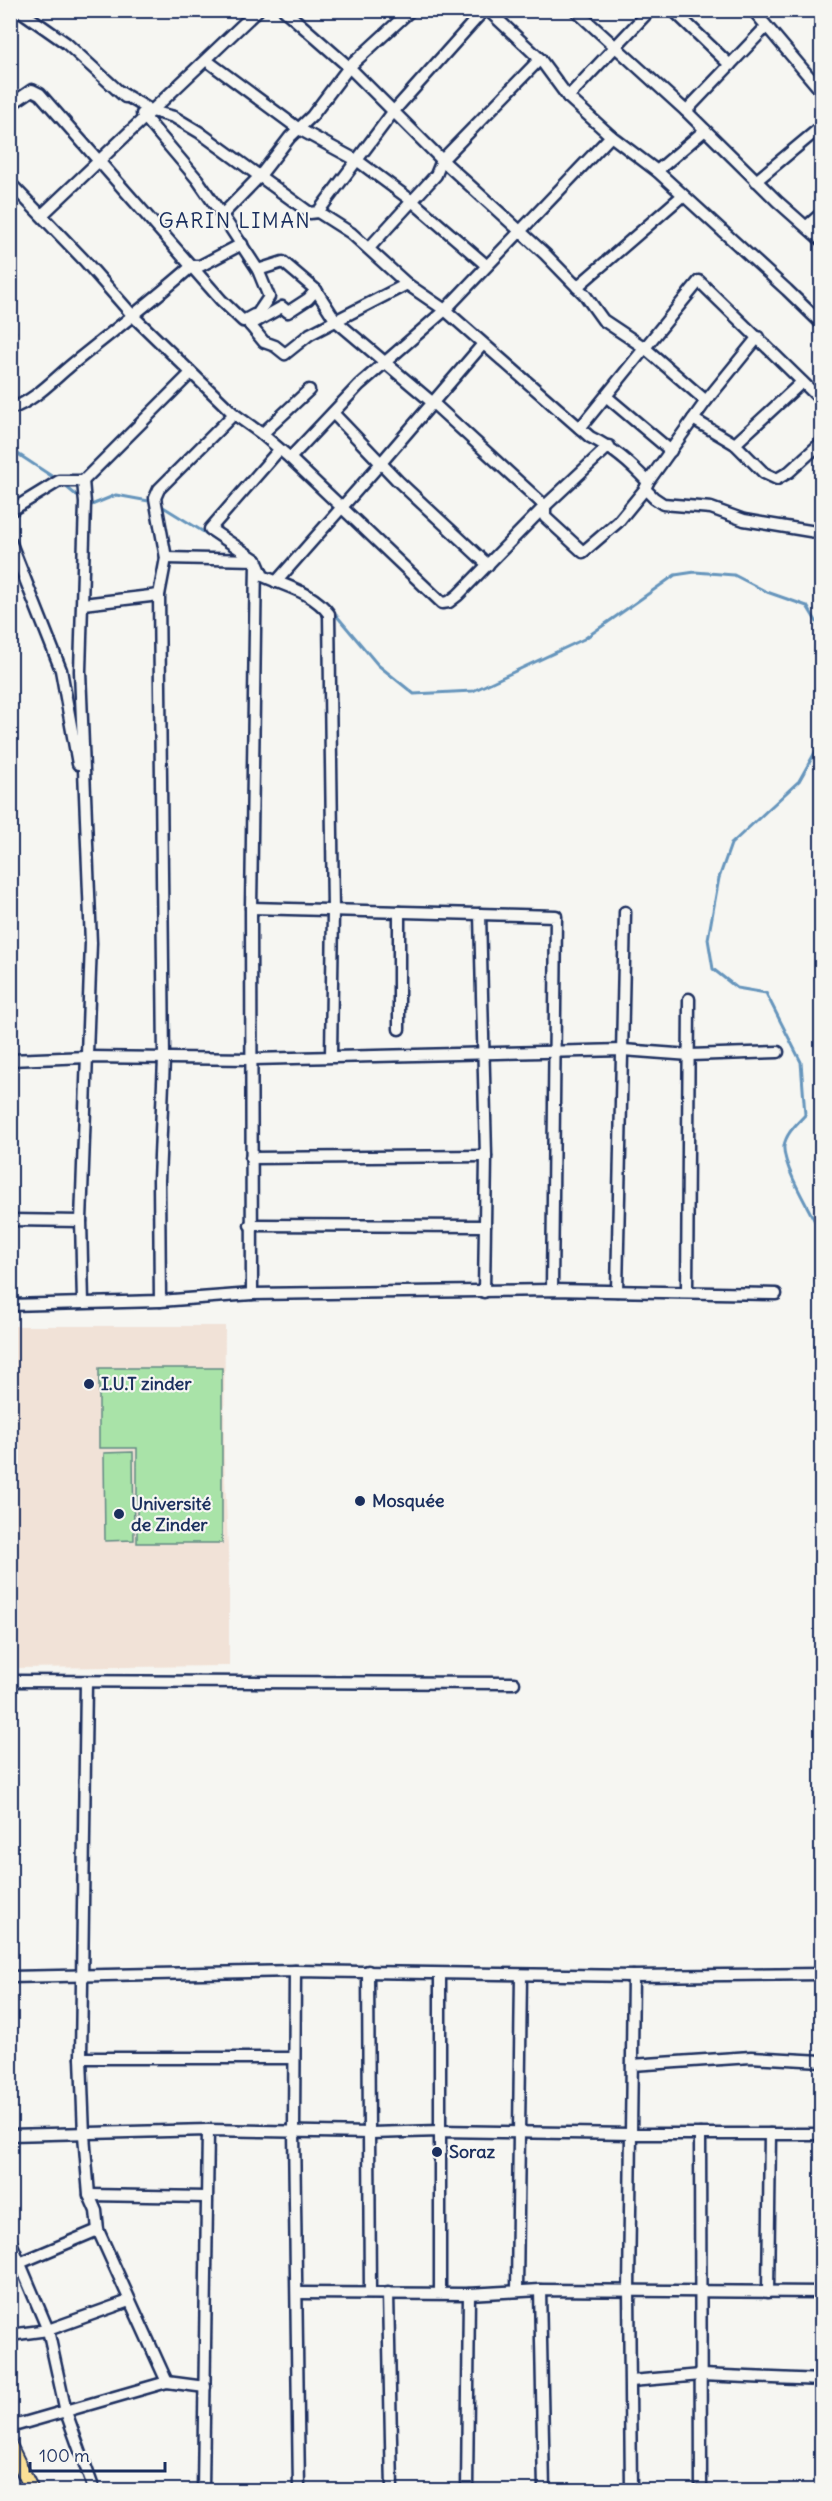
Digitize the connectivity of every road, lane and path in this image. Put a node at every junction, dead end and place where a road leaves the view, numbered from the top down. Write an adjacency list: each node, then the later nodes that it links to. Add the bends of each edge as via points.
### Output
1 (19, 10): 21 (street, via 66,43)
2 (258, 10): 13 (street)
3 (284, 10): 15 (street)
4 (486, 10): 12 (street); 20 (street)
5 (575, 10): 11 (street)
6 (650, 10): 11 (street)
7 (673, 10): 14 (street)
8 (753, 10): 10 (street)
9 (406, 12): 15 (street)
10 (766, 27): 14 (street); 16 (street)
11 (614, 46): 17 (street); 19 (street)
12 (540, 58): 17 (street); 27 (street)
13 (206, 60): 21 (street); 23 (street)
14 (730, 65): 19 (street)
15 (349, 67): 20 (street); 23 (street)
16 (822, 92)
17 (568, 97): 25 (street)
18 (10, 105): 26 (street, via 32,90 40,94)
19 (686, 111): 24 (street)
20 (393, 112): 27 (street); 28 (street)
21 (149, 114): 26 (street); 30 (street, via 174,117); 38 (street)
22 (822, 126): 31 (street)
23 (300, 129): 28 (street); 30 (street)
24 (705, 130): 29 (street); 31 (street)
25 (611, 136): 29 (street); 40 (street)
26 (99, 160): 37 (street); 45 (street)
27 (442, 160): 34 (street, via 436,174); 40 (street)
28 (358, 161): 34 (street); 35 (street)
29 (657, 171): 33 (street)
30 (259, 177): 35 (street, via 310,213); 38 (street)
31 (756, 181): 39 (street)
32 (10, 183): 37 (street)
33 (682, 196): 48 (street); 54 (street)
34 (412, 201): 43 (street); 44 (street)
35 (318, 212): 43 (street)
36 (822, 213): 39 (street)
37 (42, 215): 52 (street)
38 (222, 215): 42 (street)
39 (807, 226): 41 (street)
40 (519, 231): 44 (street); 48 (street)
41 (822, 241)
42 (242, 244): 45 (street, via 200,266); 46 (street)
43 (369, 248): 47 (street)
44 (486, 265): 50 (street)
45 (192, 266): 51 (street, via 239,319 246,321); 52 (street)
46 (258, 270): 49 (street, via 283,262); 51 (street, via 269,297)
47 (407, 284): 50 (street); 53 (street)
48 (578, 287): 58 (street, via 603,320)
49 (316, 290): 53 (street); 55 (street, via 288,312 282,307)
50 (445, 310): 57 (street); 59 (street)
51 (257, 313): 55 (street)
52 (134, 317): 60 (street); 67 (street, via 22,405)
53 (336, 321): 55 (street, via 310,334 285,354 264,342); 59 (street)
54 (822, 324)
55 (250, 325)
56 (758, 337): 58 (street, via 699,281); 61 (street); 64 (street)
57 (483, 344): 66 (street); 71 (street)
58 (645, 348): 63 (street); 64 (street)
59 (386, 362): 66 (street); 68 (street)
60 (191, 373): 69 (street); 80 (street)
61 (802, 382): 65 (street); 74 (street)
62 (309, 390): 72 (street)
63 (607, 397): 71 (street); 77 (street)
64 (706, 401): 70 (street)
65 (822, 401)
66 (433, 403): 79 (street); 82 (street)
67 (10, 409)
68 (333, 412): 78 (street); 79 (street)
69 (234, 414): 72 (street); 87 (street, via 159,489 156,503)
70 (693, 419): 74 (street); 77 (street)
71 (580, 428): 75 (street)
72 (262, 434): 76 (street)
73 (822, 441): 74 (street, via 777,479)
74 (735, 444)
75 (609, 446): 81 (street); 82 (street)
76 (279, 450): 78 (street); 88 (street, via 210,529)
77 (671, 451): 81 (street)
78 (290, 458): 83 (street)
79 (381, 463): 83 (street); 89 (street)
80 (83, 481): 84 (street, via 59,481); 92 (street)
81 (646, 486): 82 (street, via 618,522 583,552 545,517); 85 (street, via 663,504 711,508 744,520)
82 (546, 506): 89 (street)
83 (340, 507): 89 (street, via 442,603 458,595); 90 (street)
84 (10, 511)
85 (822, 533)
86 (10, 541): 93 (street, via 61,670)
87 (166, 558): 88 (street); 91 (street)
88 (256, 560): 90 (street, via 263,576); 94 (street)
89 (488, 565)
90 (276, 582): 95 (street, via 302,591 329,614)
91 (159, 595): 92 (street); 108 (street)
92 (83, 604): 93 (street, via 80,671)
93 (85, 801): 107 (street, via 91,904)
94 (251, 908): 95 (street); 109 (street)
95 (333, 910): 96 (street); 106 (street)
96 (399, 912): 98 (street); 100 (street)
97 (625, 912): 101 (street)
98 (480, 914): 102 (street, via 556,916); 104 (street)
99 (689, 999): 105 (street)
100 (399, 1029)
101 (623, 1050): 102 (street); 105 (street); 118 (street)
102 (555, 1051): 104 (street); 117 (street)
103 (778, 1052): 105 (street)
104 (485, 1055): 106 (street); 111 (street)
105 (690, 1055): 120 (street)
106 (331, 1056): 109 (street)
107 (88, 1058): 108 (street); 110 (street); 114 (street)
108 (164, 1059): 109 (street); 123 (street)
109 (253, 1059): 112 (street)
110 (10, 1060)
111 (486, 1156): 112 (street); 116 (street)
112 (251, 1158): 115 (street)
113 (10, 1220): 114 (street)
114 (81, 1221): 124 (street)
115 (250, 1225): 116 (street); 121 (street)
116 (484, 1226): 119 (street)
117 (552, 1290): 118 (street); 119 (street)
118 (617, 1291): 120 (street)
119 (484, 1292): 121 (street)
120 (687, 1292): 122 (street)
121 (252, 1294): 123 (street)
122 (776, 1294)
123 (160, 1301): 124 (street)
124 (83, 1302): 125 (street)
125 (10, 1305)
126 (10, 1681): 127 (street)
127 (86, 1682): 128 (street); 134 (street)
128 (514, 1683)
129 (295, 1971): 130 (street); 134 (street); 138 (street)
130 (368, 1971): 131 (street); 145 (street)
131 (440, 1974): 133 (street); 143 (street)
132 (822, 1974): 135 (street)
133 (521, 1975): 135 (street); 144 (street)
134 (81, 1976): 136 (street); 137 (street)
135 (633, 1976): 140 (street)
136 (10, 1977)
137 (81, 2058): 138 (street); 151 (street)
138 (294, 2058): 142 (street)
139 (822, 2061): 140 (street, via 751,2057)
140 (632, 2065): 146 (street)
141 (208, 2130): 142 (street); 151 (street); 153 (street)
142 (294, 2131): 145 (street); 163 (street)
143 (440, 2131): 144 (street); 145 (street); 166 (street)
144 (518, 2132): 146 (street); 159 (street)
145 (371, 2133): 164 (street)
146 (632, 2134): 147 (street); 158 (street)
147 (700, 2134): 148 (street); 160 (street)
148 (770, 2134): 149 (street); 161 (street)
149 (822, 2134)
150 (10, 2135): 151 (street)
151 (84, 2135): 152 (street)
152 (89, 2195): 153 (street); 154 (street)
153 (206, 2197): 175 (street)
154 (98, 2230): 156 (street); 168 (street)
155 (10, 2240): 156 (street)
156 (15, 2265): 169 (street)
157 (540, 2289): 158 (street); 159 (street); 185 (street)
158 (629, 2290): 160 (street); 173 (street)
159 (517, 2291): 167 (street)
160 (699, 2292): 161 (street); 171 (street)
161 (768, 2292): 162 (street)
162 (822, 2292)
163 (298, 2293): 164 (street); 182 (street)
164 (370, 2293): 165 (street)
165 (388, 2293): 166 (street); 183 (street)
166 (440, 2293): 167 (street)
167 (469, 2294): 184 (street)
168 (129, 2301): 169 (street); 174 (street)
169 (48, 2330): 170 (street); 176 (street)
170 (10, 2335)
171 (701, 2375): 172 (street); 173 (street); 187 (street)
172 (822, 2380)
173 (631, 2381): 186 (street)
174 (167, 2382): 175 (street); 176 (street)
175 (205, 2387): 181 (street)
176 (66, 2412): 177 (street); 180 (street)
177 (10, 2427)
178 (10, 2445): 179 (main road)
179 (32, 2490)
180 (94, 2490)
181 (203, 2490)
182 (299, 2490)
183 (392, 2490)
184 (467, 2490)
185 (544, 2490)
186 (631, 2490)
187 (701, 2490)

